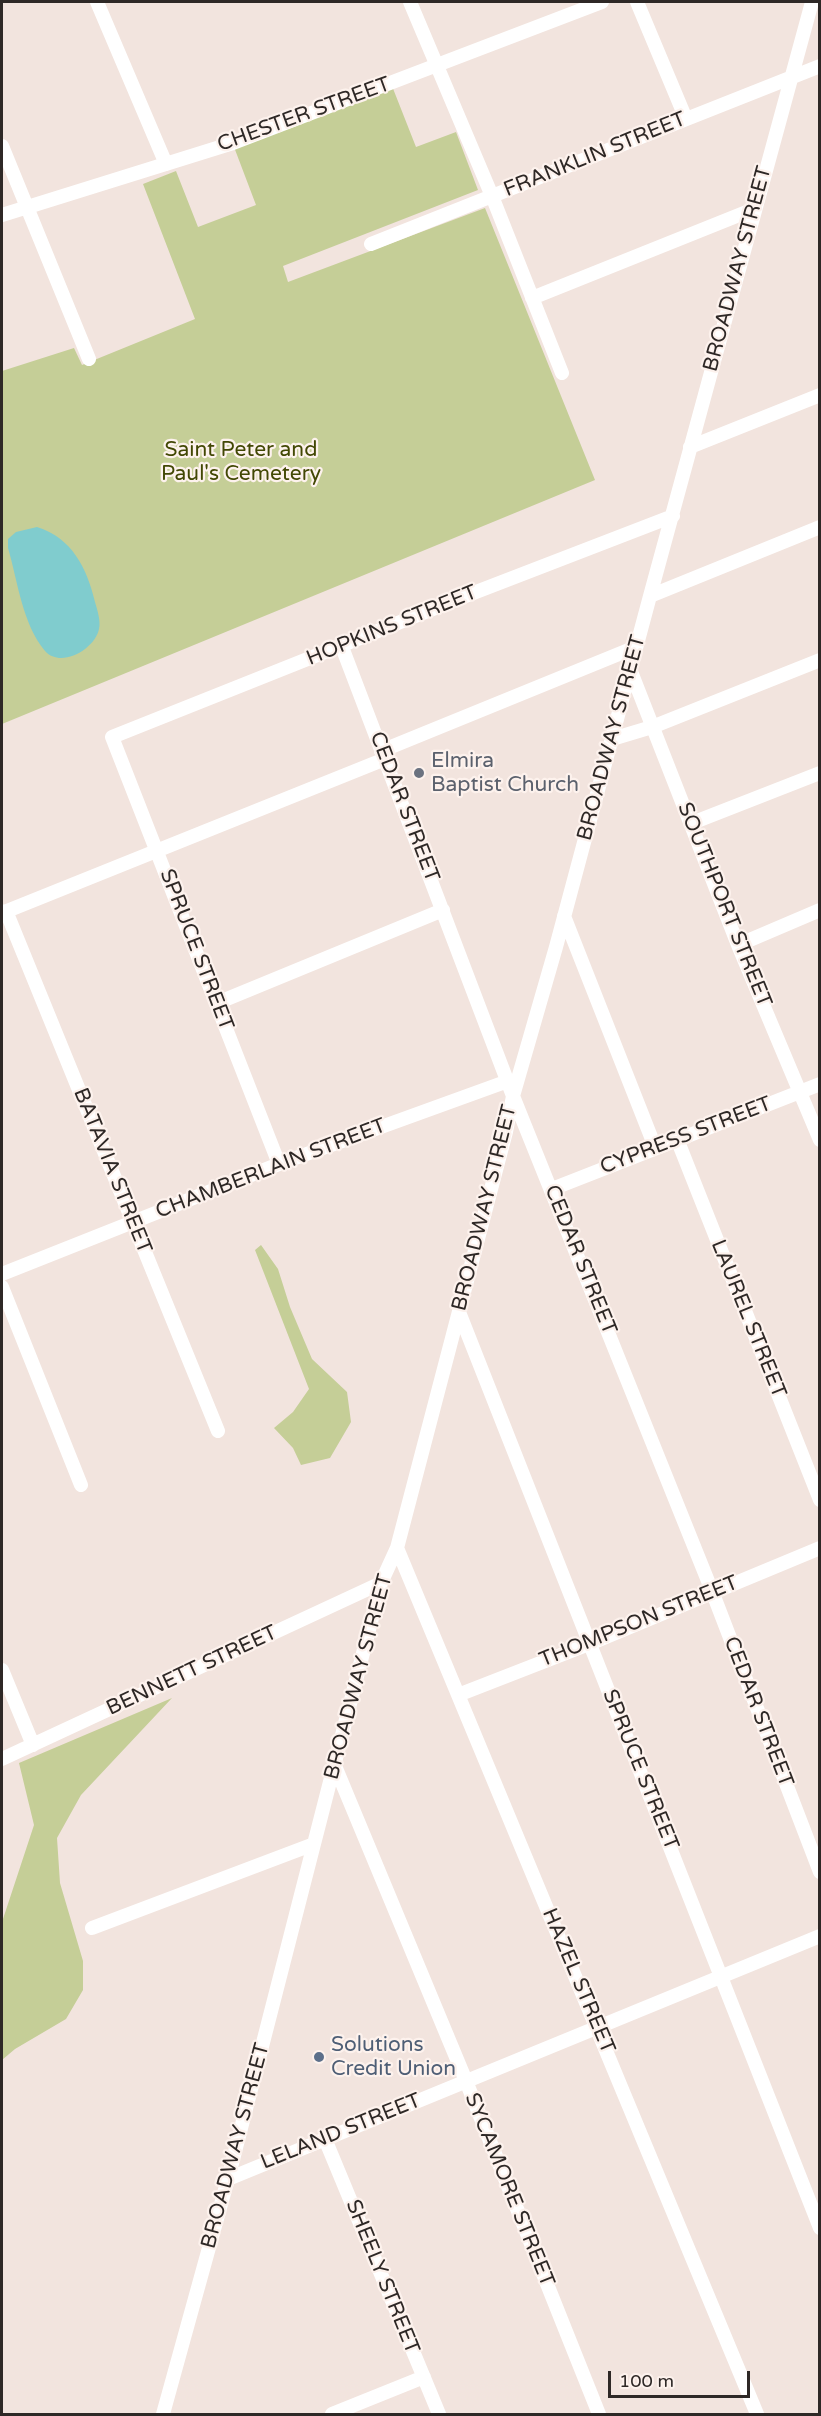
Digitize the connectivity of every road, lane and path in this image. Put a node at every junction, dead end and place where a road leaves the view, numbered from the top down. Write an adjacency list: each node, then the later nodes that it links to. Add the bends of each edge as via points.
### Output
1 (97, 2): 11 (street)
2 (410, 2): 6 (street)
3 (602, 2): 6 (street, CHESTER STREET)
4 (638, 2): 9 (street)
5 (812, 2): 8 (street, BROADWAY STREET)
6 (436, 66): 11 (street, CHESTER STREET, via 233,143); 12 (street)
7 (819, 66): 8 (street, FRANKLIN STREET)
8 (790, 78): 9 (street, FRANKLIN STREET); 14 (street, BROADWAY STREET)
9 (686, 119): 12 (street, FRANKLIN STREET)
10 (2, 146): 13 (street)
11 (166, 164): 13 (street, CHESTER STREET)
12 (492, 196): 16 (street, FRANKLIN STREET); 17 (street)
13 (27, 207): 15 (street, CHESTER STREET); 18 (street)
14 (754, 209): 17 (street); 21 (street, BROADWAY STREET)
15 (2, 215)
16 (371, 244)
17 (532, 298): 19 (street)
18 (89, 359)
19 (562, 373)
20 (819, 395): 21 (street)
21 (690, 447): 22 (street, BROADWAY STREET)
22 (673, 516): 24 (street, BROADWAY STREET); 25 (street, HOPKINS STREET)
23 (819, 527): 24 (street)
24 (650, 596): 26 (street, BROADWAY STREET)
25 (342, 647): 30 (street, HOPKINS STREET); 32 (street, CEDAR STREET)
26 (636, 647): 28 (street, BROADWAY STREET); 32 (street)
27 (819, 660): 29 (street)
28 (630, 669): 29 (street, SOUTHPORT STREET); 31 (street, BROADWAY STREET)
29 (652, 727): 31 (street); 34 (street, SOUTHPORT STREET)
30 (112, 737): 35 (street, SPRUCE STREET)
31 (612, 739): 39 (street, BROADWAY STREET)
32 (383, 755): 35 (street); 36 (street, CEDAR STREET)
33 (819, 773): 34 (street)
34 (692, 823): 40 (street, SOUTHPORT STREET)
35 (157, 850): 38 (street); 41 (street, SPRUCE STREET)
36 (443, 910): 41 (street); 42 (street, CEDAR STREET)
37 (819, 910): 40 (street)
38 (4, 912): 51 (street, BATAVIA STREET)
39 (564, 916): 45 (street, BROADWAY STREET); 48 (street)
40 (738, 945): 44 (street, SOUTHPORT STREET)
41 (216, 1004): 49 (street, SPRUCE STREET)
42 (508, 1081): 45 (street, CEDAR STREET); 49 (street, CHAMBERLAIN STREET)
43 (819, 1084): 44 (street, CYPRESS STREET)
44 (800, 1091): 46 (street, CYPRESS STREET); 47 (street, SOUTHPORT STREET)
45 (513, 1096): 50 (street, CEDAR STREET); 54 (street, BROADWAY STREET)
46 (676, 1139): 48 (street, CYPRESS STREET); 57 (street, LAUREL STREET)
47 (819, 1140)
48 (655, 1147): 50 (street, CYPRESS STREET)
49 (279, 1164): 51 (street, CHAMBERLAIN STREET)
50 (552, 1189): 61 (street, CEDAR STREET)
51 (133, 1221): 52 (street, CHAMBERLAIN STREET); 55 (street, BATAVIA STREET)
52 (2, 1274)
53 (2, 1287): 56 (street)
54 (459, 1312): 58 (street, BROADWAY STREET); 62 (street, SPRUCE STREET)
55 (218, 1431)
56 (81, 1485)
57 (819, 1500)
58 (397, 1548): 60 (street, BROADWAY STREET); 64 (street, HAZEL STREET)
59 (819, 1548): 61 (street, THOMPSON STREET)
60 (381, 1583): 65 (street, BENNETT STREET); 67 (street, BROADWAY STREET)
61 (712, 1591): 62 (street, THOMPSON STREET); 69 (street, CEDAR STREET)
62 (590, 1644): 64 (street, THOMPSON STREET); 72 (street, SPRUCE STREET)
63 (2, 1670): 65 (street)
64 (458, 1695): 73 (street, HAZEL STREET)
65 (33, 1745): 66 (street, BENNETT STREET)
66 (2, 1759)
67 (335, 1766): 68 (street, BROADWAY STREET); 74 (street, SYCAMORE STREET)
68 (314, 1844): 70 (street); 76 (street, BROADWAY STREET)
69 (819, 1872)
70 (92, 1928)
71 (819, 1936): 72 (street, LELAND STREET)
72 (721, 1976): 73 (street, LELAND STREET); 77 (street, SPRUCE STREET)
73 (597, 2026): 74 (street, LELAND STREET); 83 (street, HAZEL STREET)
74 (466, 2081): 75 (street, LELAND STREET); 82 (street, SYCAMORE STREET)
75 (325, 2139): 76 (street, LELAND STREET); 78 (street, SHEELY STREET)
76 (228, 2179): 79 (street, BROADWAY STREET)
77 (819, 2228)
78 (424, 2377): 80 (street); 81 (street, SHEELY STREET)
79 (163, 2415)
80 (332, 2415)
81 (439, 2415)
82 (598, 2415)
83 (757, 2415)

